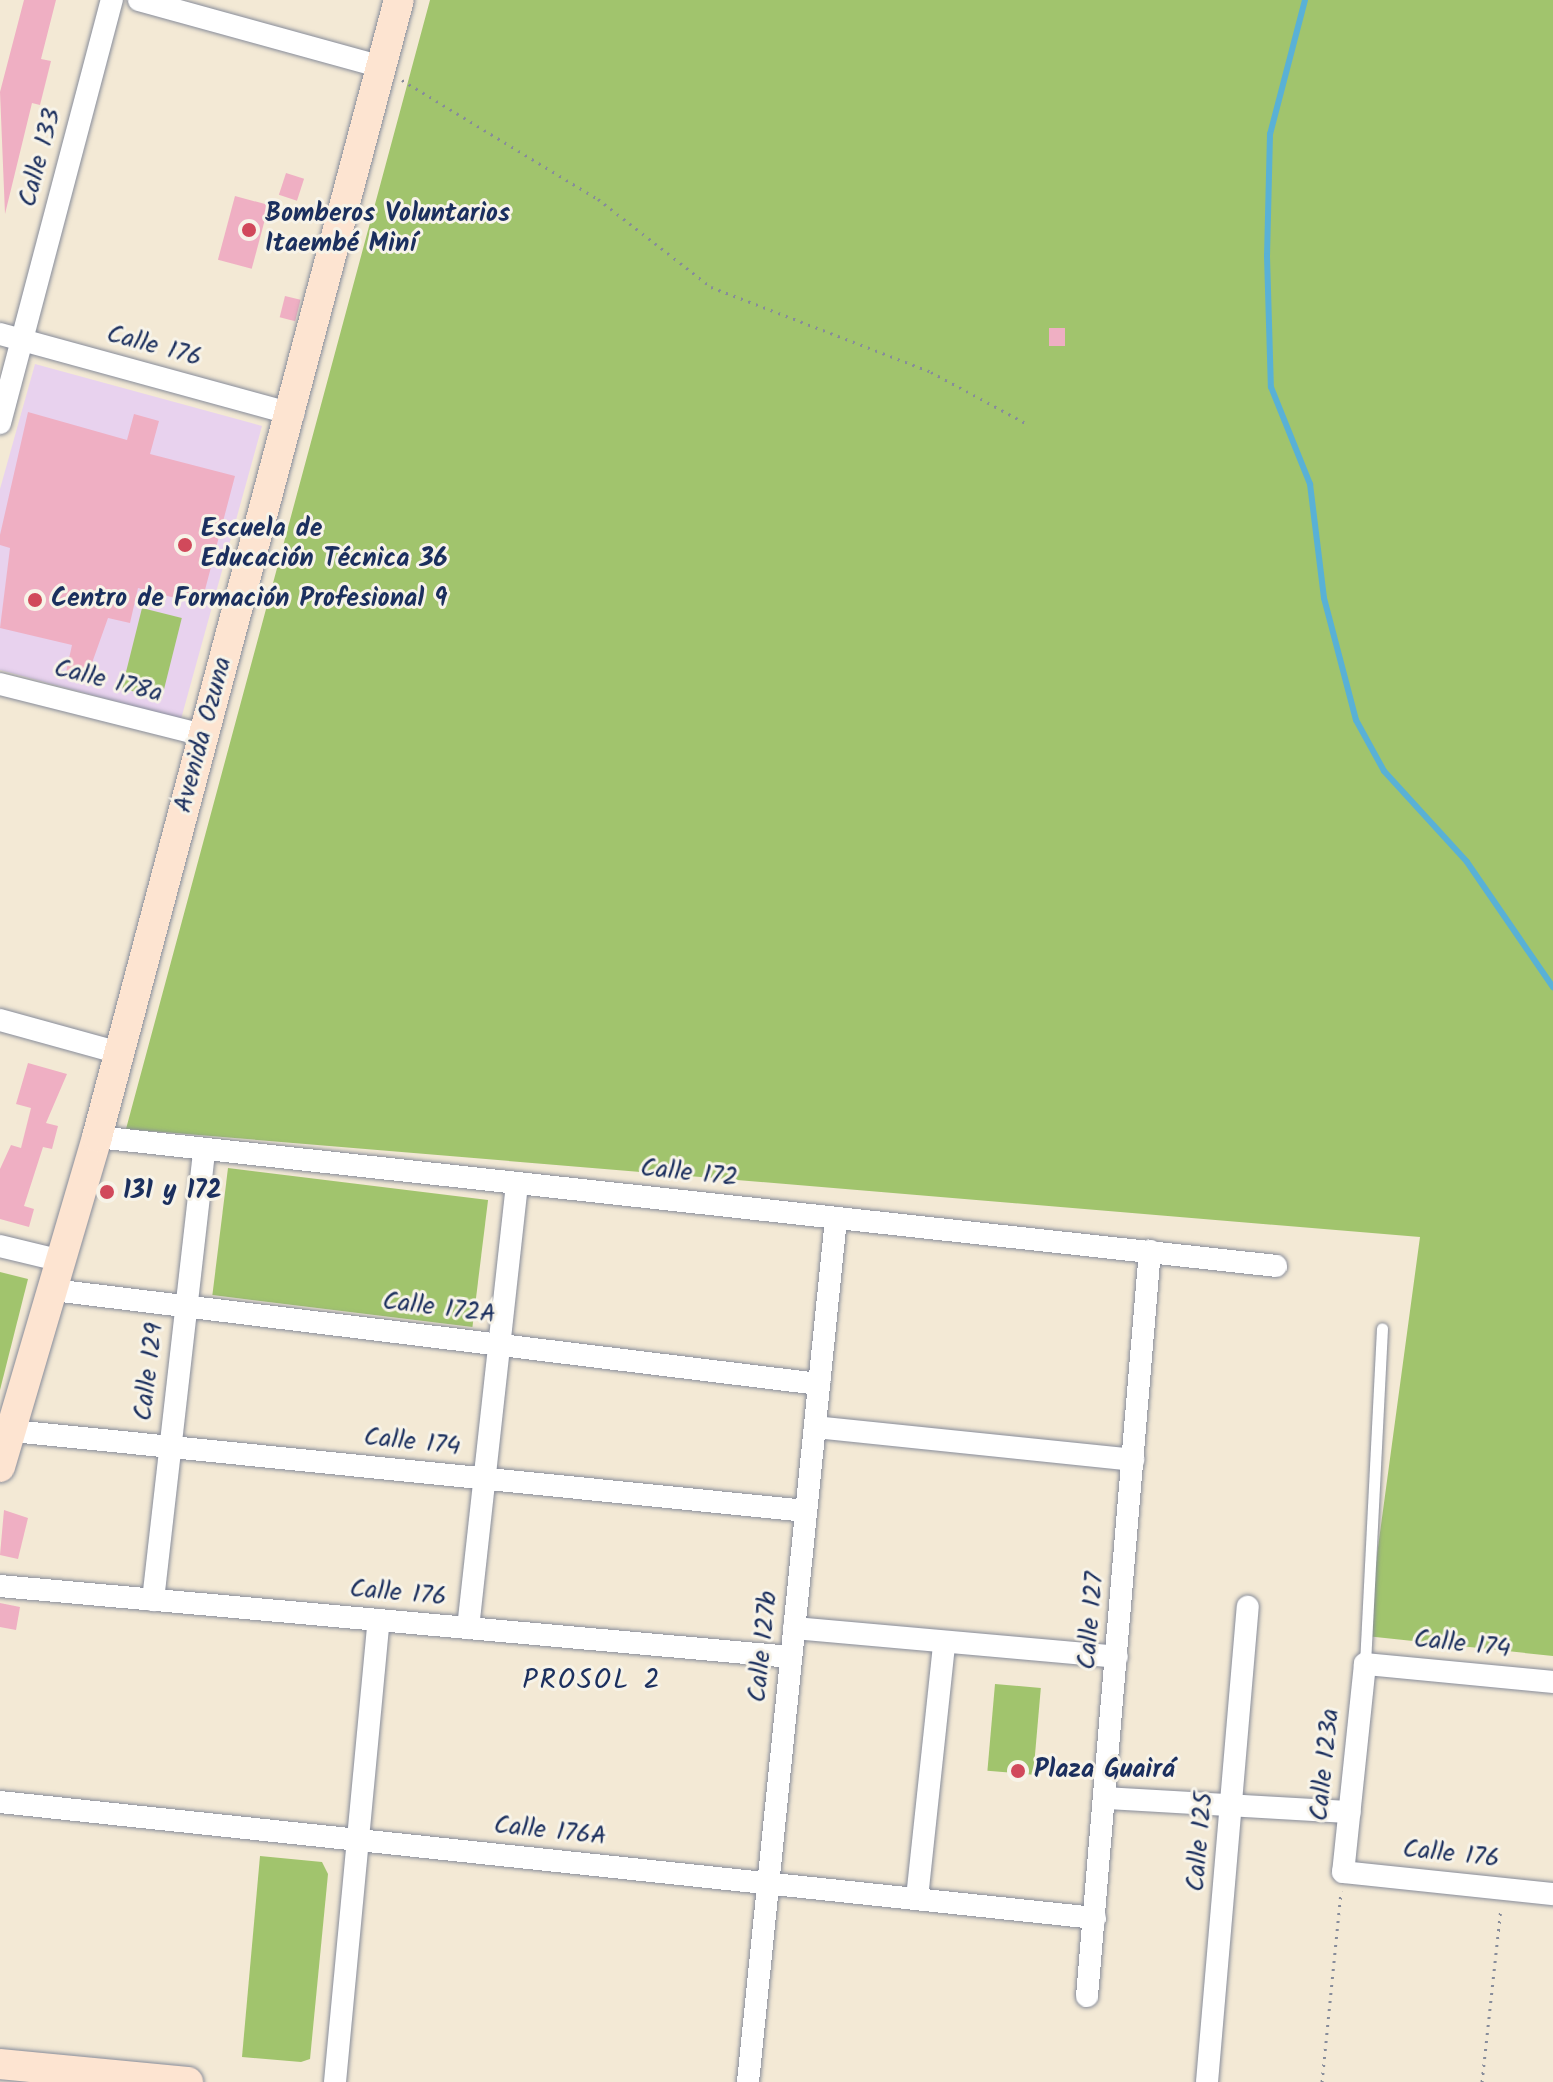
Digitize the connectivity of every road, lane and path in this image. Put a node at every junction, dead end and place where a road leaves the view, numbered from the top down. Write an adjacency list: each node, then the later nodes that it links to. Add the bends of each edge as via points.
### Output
1 (112, 0): 6 (street, Calle 133)
2 (139, 0): 4 (street)
3 (399, 0): 4 (main road, Avenida Ozuna)
4 (382, 67): 7 (main road, Avenida Ozuna); 9 (path, via 598,199 711,287 931,372)
5 (0, 334): 6 (street, Calle 176)
6 (22, 339): 7 (street, Calle 176); 8 (street, Calle 133)
7 (293, 414): 11 (main road, Avenida Ozuna)
8 (0, 423)
9 (1027, 424)
10 (0, 684): 11 (street, Calle 178a)
11 (203, 735): 13 (main road, Avenida Ozuna)
12 (0, 1020): 13 (street)
13 (120, 1053): 14 (main road, Avenida Ozuna)
14 (97, 1137): 15 (street, Calle 172); 20 (main road, Avenida Ozuna)
15 (204, 1151): 16 (street, Calle 172); 23 (street, Calle 129)
16 (517, 1184): 17 (street, Calle 172); 25 (street)
17 (836, 1218): 19 (street, Calle 172); 26 (street, Calle 127b)
18 (0, 1246): 20 (street)
19 (1150, 1251): 21 (street, Calle 172); 30 (street, Calle 127)
20 (62, 1261): 22 (main road, Avenida Ozuna)
21 (1276, 1266)
22 (53, 1290): 23 (street, Calle 172A); 28 (main road, Avenida Ozuna)
23 (186, 1306): 25 (street, Calle 172A); 29 (street, Calle 129)
24 (1382, 1328): 43 (lane)
25 (499, 1344): 26 (street, Calle 172A); 32 (street)
26 (819, 1384): 27 (street, Calle 127b)
27 (815, 1427): 30 (street); 33 (street, Calle 127b)
28 (13, 1431): 29 (street, Calle 174); 31 (main road, Avenida Ozuna)
29 (170, 1447): 32 (street, Calle 174); 35 (street, Calle 129)
30 (1133, 1460): 42 (street, Calle 127)
31 (0, 1467)
32 (485, 1479): 33 (street, Calle 174); 38 (street)
33 (806, 1511): 39 (street, Calle 127b)
34 (0, 1586): 35 (street, Calle 176)
35 (153, 1600): 37 (street, Calle 176)
36 (1248, 1607): 47 (street, Calle 125)
37 (379, 1620): 38 (street, Calle 176); 49 (street)
38 (468, 1628): 41 (street, Calle 176)
39 (794, 1628): 40 (street); 41 (street, Calle 127b)
40 (944, 1645): 42 (street); 54 (street)
41 (791, 1657): 51 (street, Calle 127b)
42 (1117, 1657): 45 (street, Calle 127)
43 (1365, 1664): 44 (street, Calle 174); 48 (street, Calle 123a)
44 (1553, 1682)
45 (1106, 1798): 47 (street); 55 (street, Calle 127)
46 (0, 1802): 49 (street, Calle 176A)
47 (1233, 1806): 48 (street); 61 (street, Calle 125)
48 (1350, 1812): 50 (street, Calle 123a)
49 (359, 1839): 51 (street, Calle 176A); 59 (street)
50 (1343, 1872): 52 (street, Calle 176); 62 (path)
51 (768, 1883): 54 (street, Calle 176A); 60 (street, Calle 127b)
52 (1503, 1888): 53 (street, Calle 176); 63 (path)
53 (1553, 1894)
54 (917, 1898): 55 (street, Calle 176A)
55 (1095, 1918): 56 (street, Calle 127)
56 (1087, 1996)
57 (0, 2064): 58 (main road)
58 (188, 2082)
59 (335, 2082)
60 (748, 2082)
61 (1207, 2082)
62 (1322, 2082)
63 (1482, 2082)

